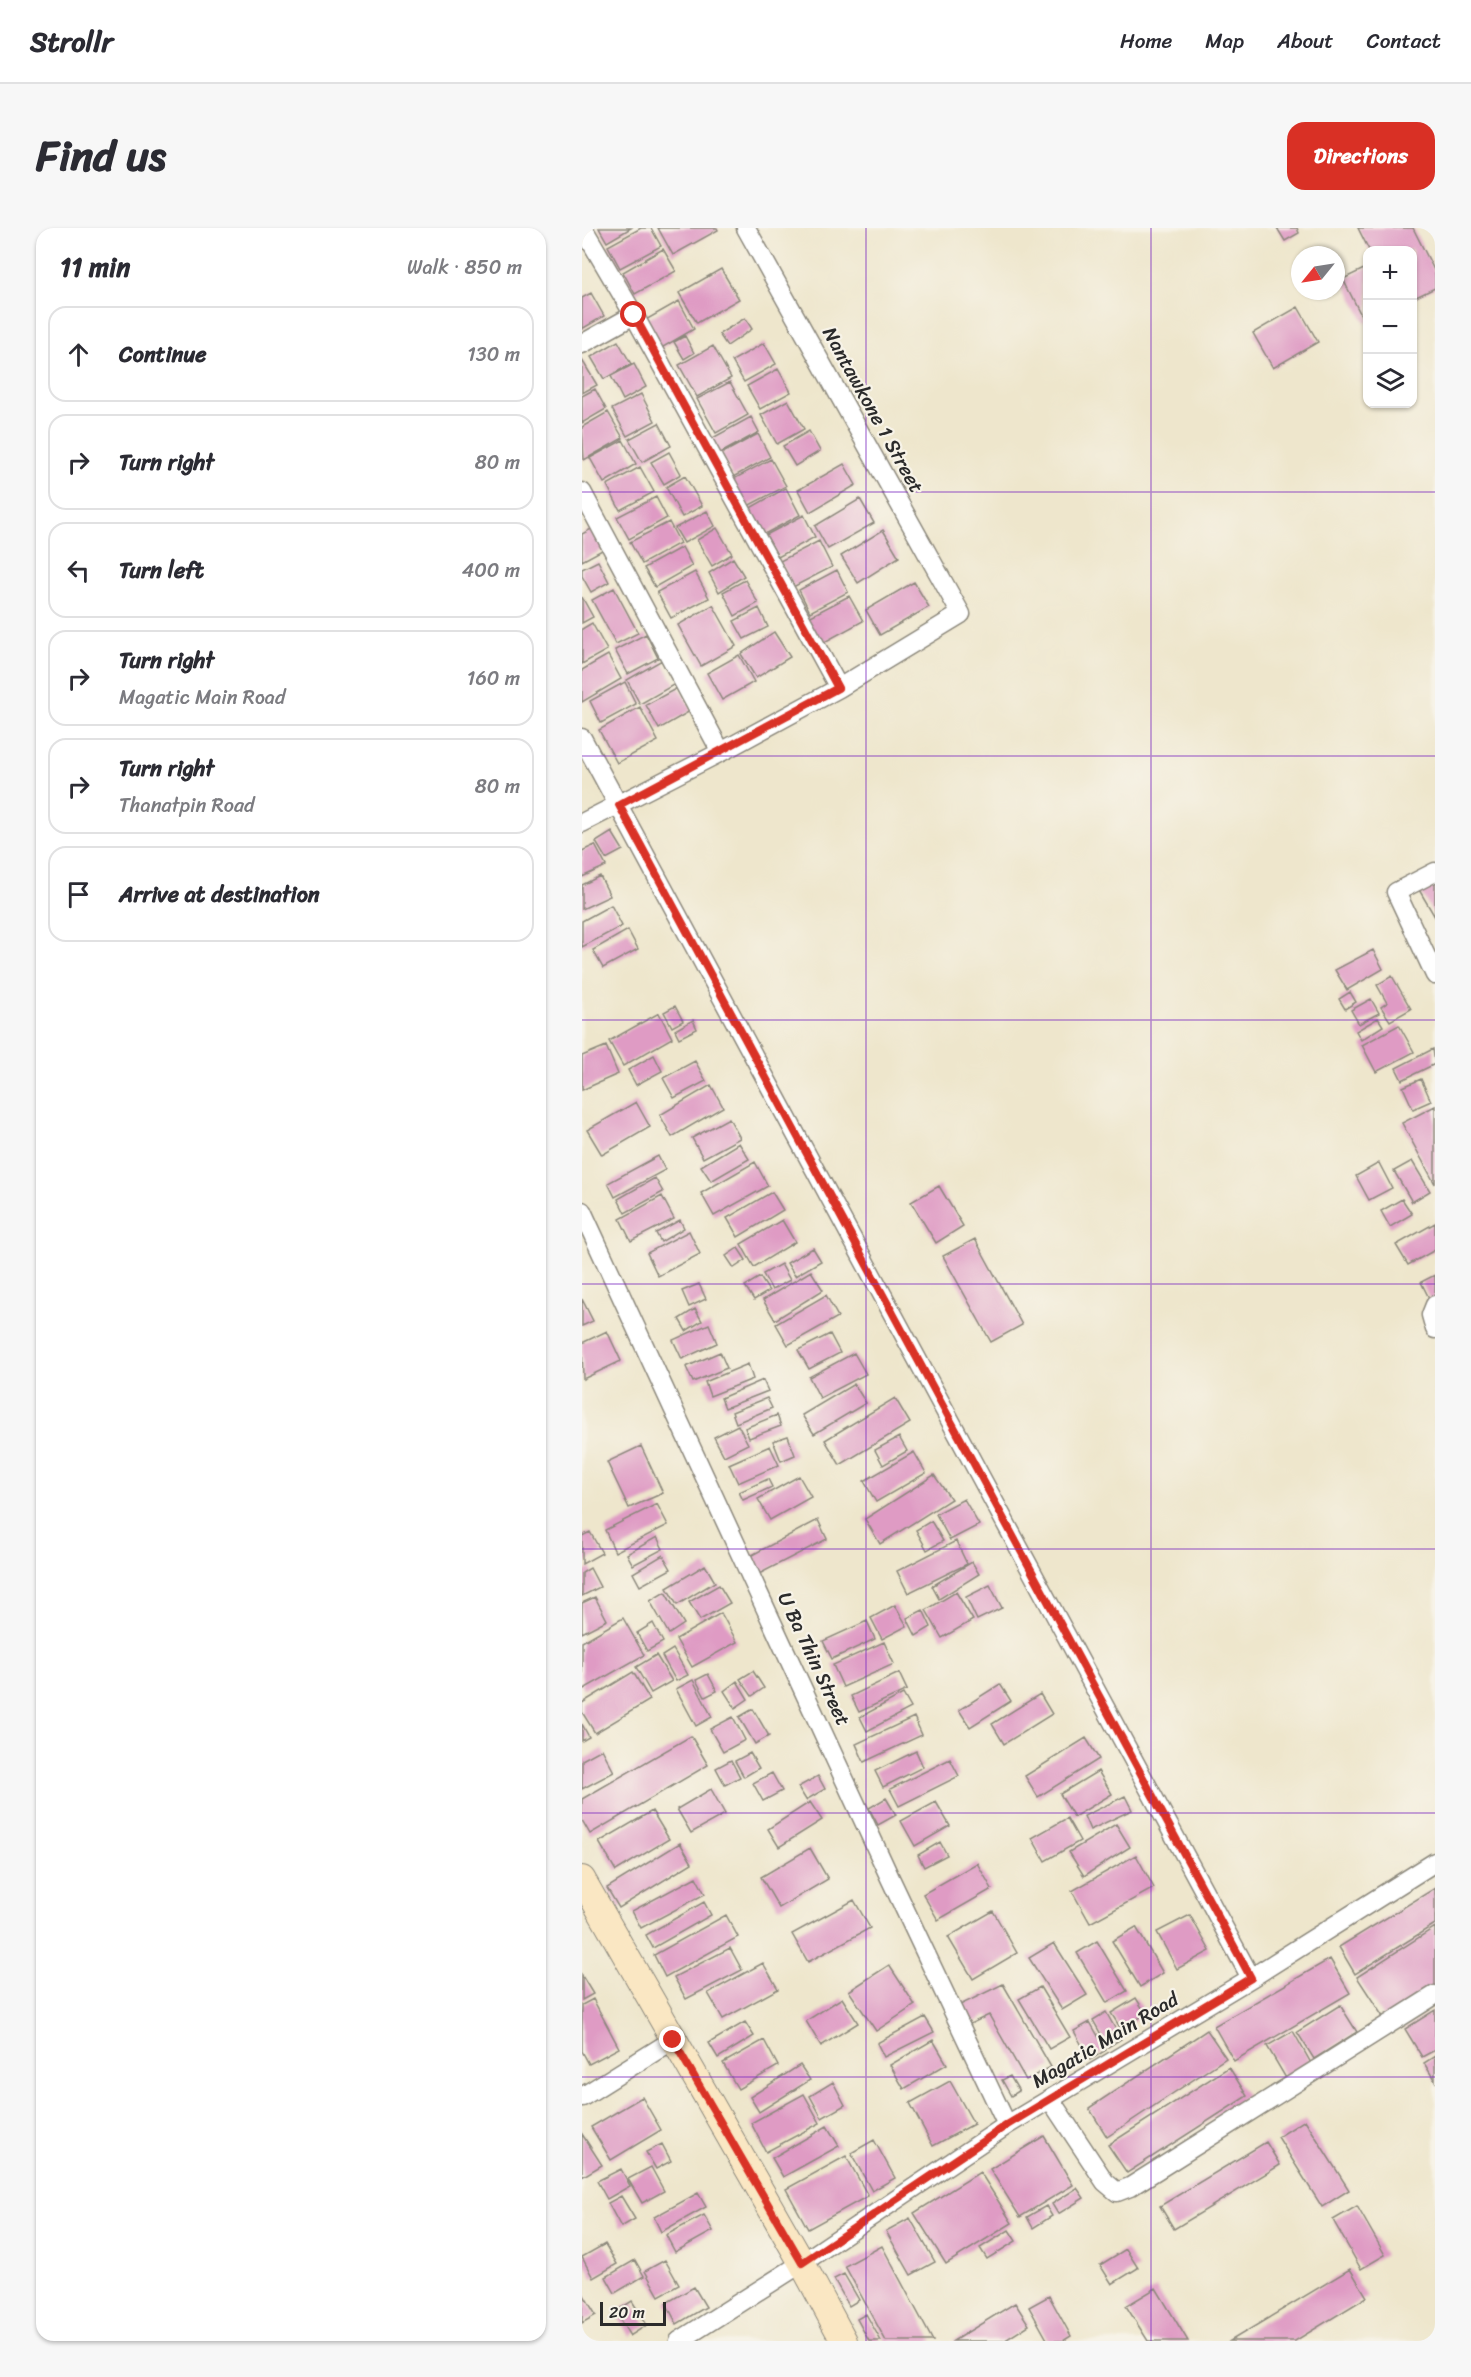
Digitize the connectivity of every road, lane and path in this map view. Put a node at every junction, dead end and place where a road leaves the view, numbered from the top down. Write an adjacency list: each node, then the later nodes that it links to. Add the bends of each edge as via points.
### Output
1 (583, 228): 3 (street)
2 (746, 228): 6 (street, Nantawkone 1 Street, via 961,614)
3 (634, 315): 4 (street); 6 (street)
4 (582, 344)
5 (582, 492): 8 (street)
6 (838, 688): 8 (street)
7 (582, 738): 9 (street)
8 (721, 752): 9 (street)
9 (619, 805): 10 (street); 18 (street)
10 (582, 823)
11 (1435, 872): 12 (street, via 1396,892)
12 (1435, 975)
13 (582, 1211): 23 (street, U Ba Thin Street)
14 (1435, 1305): 15 (street, via 1431,1315)
15 (1435, 1329)
16 (1435, 1862): 18 (street, Magatic Main Road)
17 (582, 1879): 20 (main road)
18 (1251, 1978): 22 (street, Magatic Main Road)
19 (1435, 1995): 22 (street, via 1117,2192 1105,2182)
20 (673, 2040): 21 (street); 24 (main road)
21 (582, 2097)
22 (1050, 2099): 23 (street, Magatic Main Road)
23 (1007, 2125): 24 (street, Magatic Main Road)
24 (802, 2263): 25 (street, Magatic Main Road); 26 (main road)
25 (679, 2341)
26 (844, 2341)

